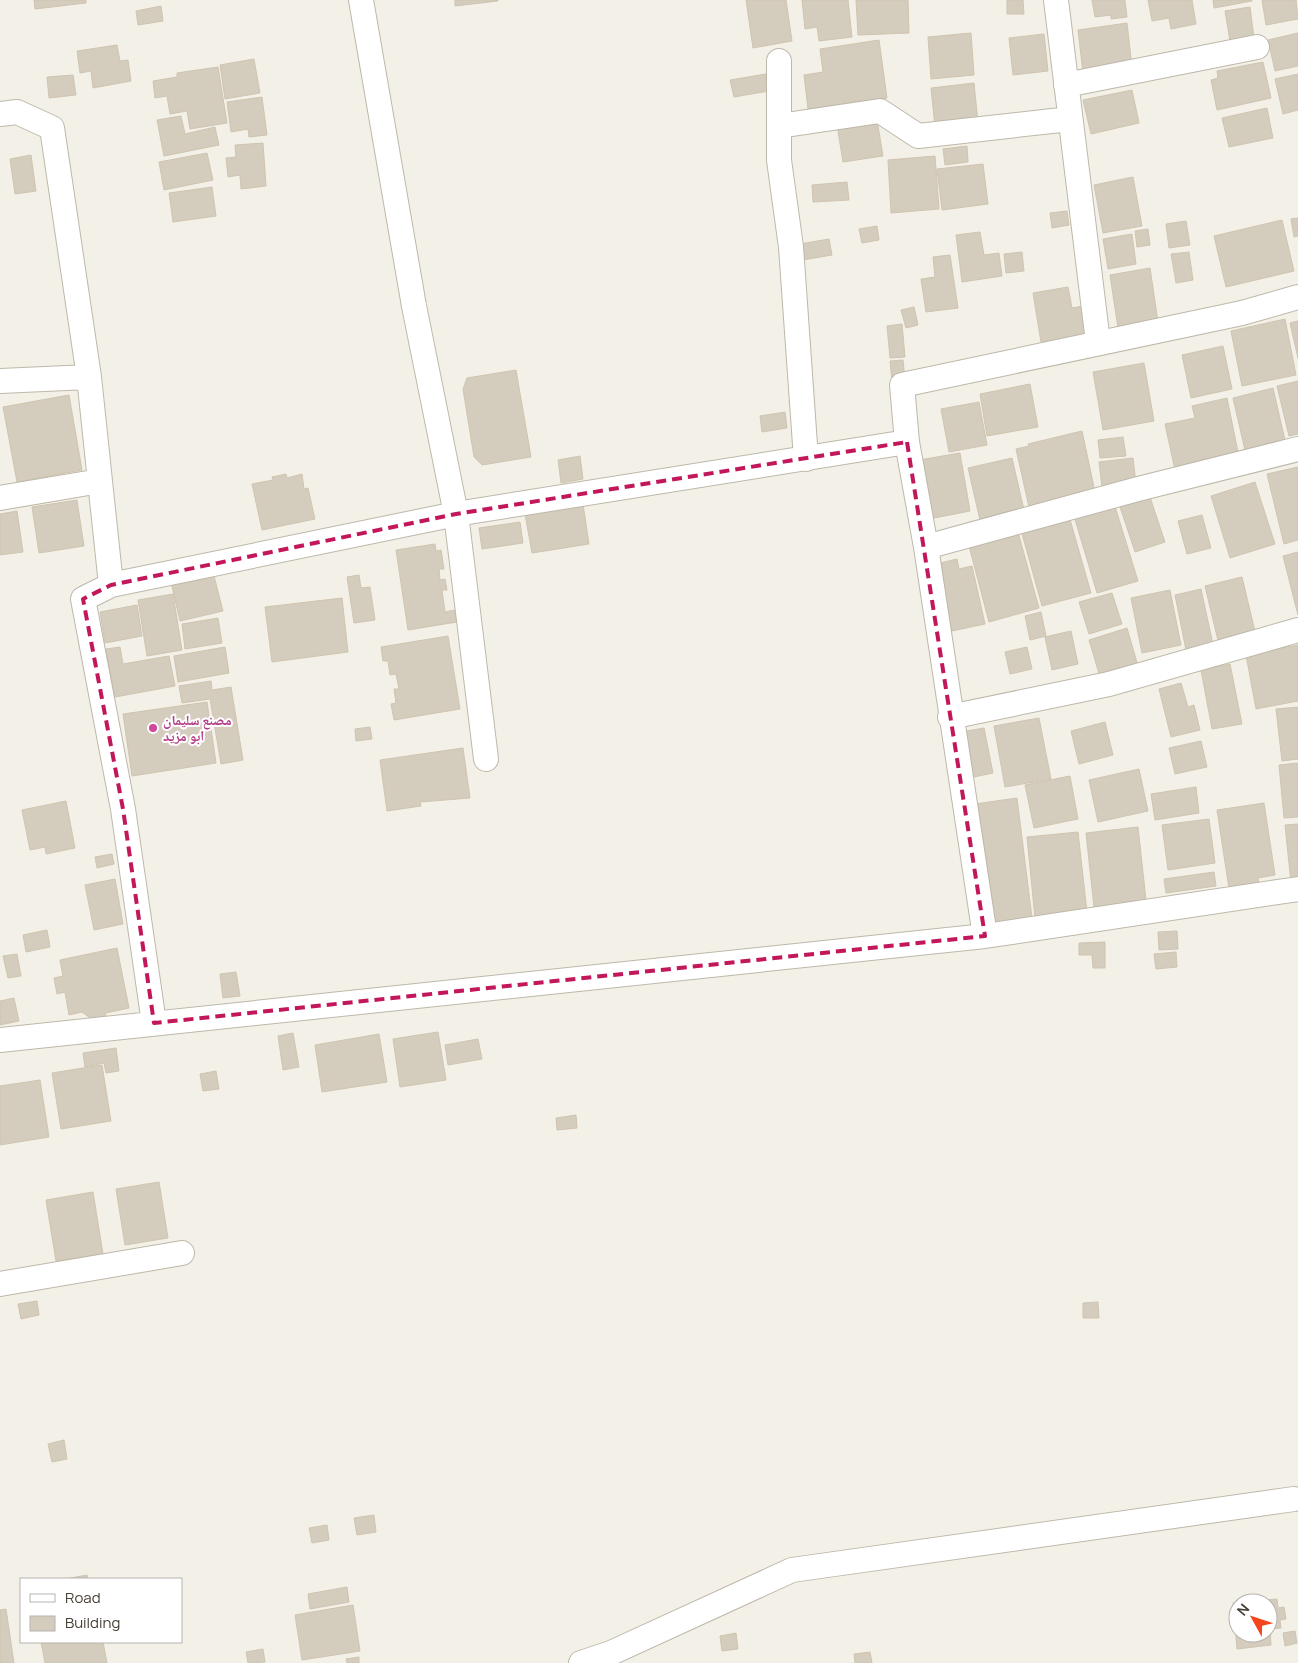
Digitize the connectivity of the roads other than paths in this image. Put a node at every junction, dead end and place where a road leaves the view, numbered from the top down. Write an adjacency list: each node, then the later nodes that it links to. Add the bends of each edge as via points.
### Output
1 (361, 0): 18 (street, via 414,306)
2 (1056, 0): 5 (street)
3 (1257, 47): 5 (street)
4 (779, 61): 8 (street)
5 (1066, 85): 7 (street)
6 (0, 114): 11 (street, via 17,112 52,128)
7 (1070, 119): 8 (street, via 918,136 880,110); 10 (street)
8 (779, 126): 15 (street)
9 (1298, 297): 10 (street, via 1242,313)
10 (1098, 342): 13 (street, via 902,385)
11 (89, 377): 12 (street); 16 (street)
12 (0, 381)
13 (907, 442): 15 (street); 19 (street)
14 (1298, 449): 19 (street)
15 (806, 459): 18 (street)
16 (100, 481): 17 (street); 20 (street)
17 (0, 498)
18 (456, 514): 20 (street); 23 (street)
19 (926, 547): 22 (street)
20 (111, 585): 26 (street, via 83,599 122,809)
21 (1298, 630): 22 (street, via 1109,684)
22 (950, 717): 25 (street)
23 (486, 758)
24 (1298, 889): 25 (street)
25 (985, 936): 26 (street)
26 (154, 1023): 27 (street)
27 (0, 1040)
28 (182, 1253): 29 (street)
29 (0, 1284)
30 (1294, 1499): 31 (street, via 792,1570 611,1653)
31 (581, 1663)

